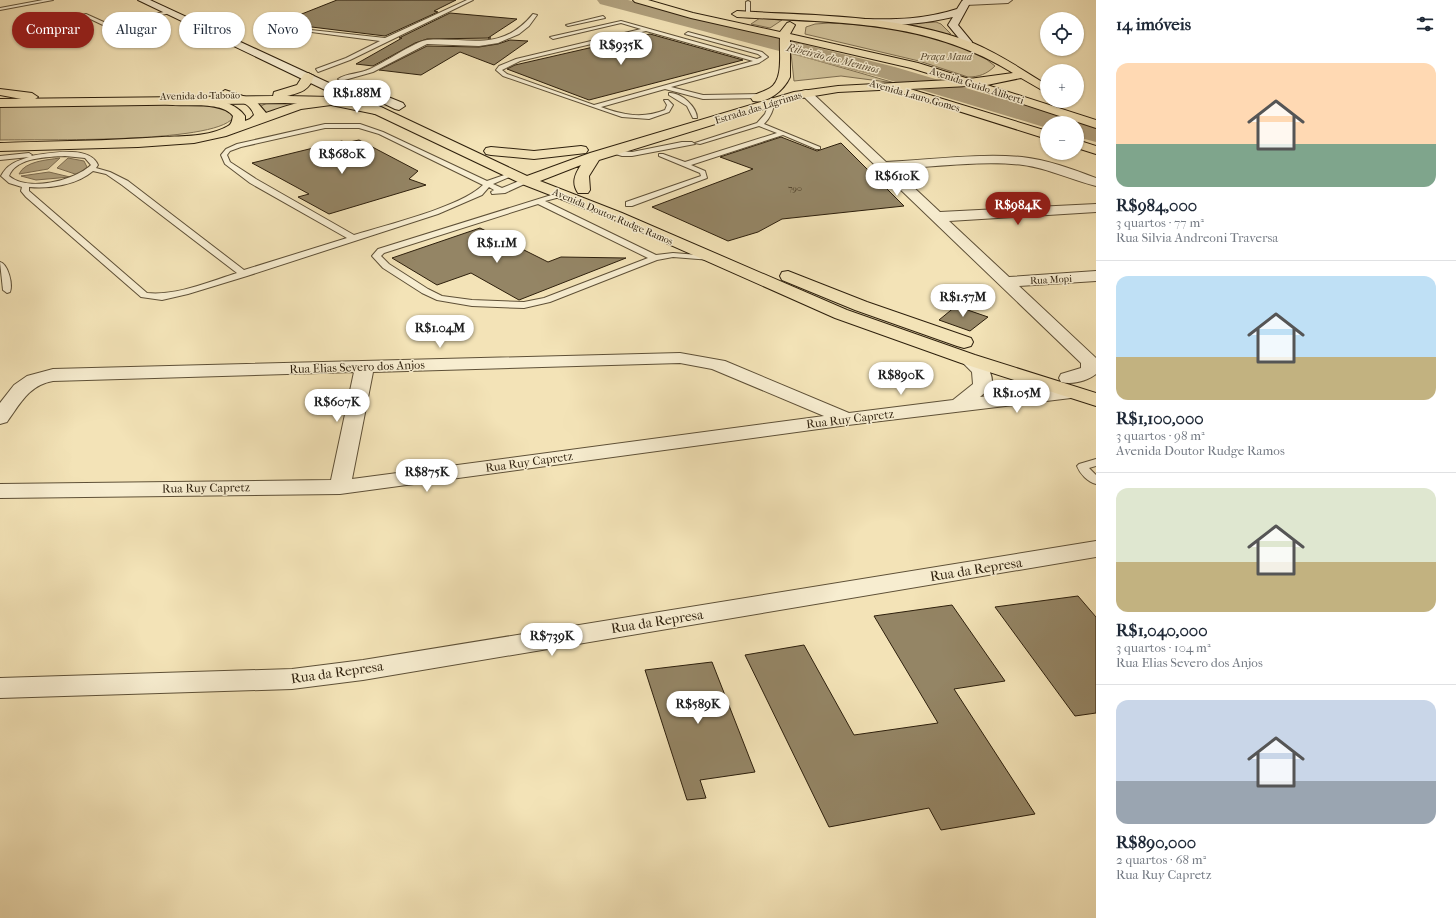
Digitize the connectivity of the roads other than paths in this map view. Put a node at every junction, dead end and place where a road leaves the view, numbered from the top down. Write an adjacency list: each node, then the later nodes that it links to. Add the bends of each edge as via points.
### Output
1 (51, 0): 9 (lane)
2 (144, 0): 10 (street, Avenida Doutor Rudge Ramos)
3 (162, 0): 29 (street, Avenida Doutor Rudge Ramos)
4 (471, 0): 26 (lane)
5 (1008, 0): 8 (street)
6 (642, 1): 14 (main road, Avenida Guido Aliberti); 19 (main road, Avenida Guido Aliberti)
7 (748, 2): 14 (lane)
8 (964, 4): 17 (street, via 937,19 910,23); 27 (street, via 953,25)
9 (0, 9)
10 (169, 12)
11 (171, 13): 29 (street, Avenida Doutor Rudge Ramos)
12 (590, 13): 15 (lane)
13 (535, 15): 32 (lane, via 517,33 496,42 426,42 371,71)
14 (751, 15): 16 (main road, Avenida Guido Aliberti); 19 (main road, via 753,20 749,22)
15 (603, 17): 18 (lane); 20 (lane)
16 (819, 20): 17 (main road, Avenida Guido Aliberti); 25 (main road, via 791,24 786,28)
17 (848, 21): 27 (main road, Avenida Guido Aliberti, via 909,29)
18 (621, 22): 21 (lane); 24 (lane)
19 (733, 24): 25 (main road, Avenida Guido Aliberti)
20 (568, 25)
21 (648, 30): 28 (lane); 52 (lane, via 518,60 499,70 500,73)
22 (312, 31): 26 (lane)
23 (688, 34): 28 (lane, via 760,53 765,57)
24 (553, 37)
25 (785, 38): 33 (main road, Avenida Guido Aliberti, via 883,57); 37 (main road, Estrada das Lágrimas, via 784,77)
26 (386, 40): 29 (lane, via 348,59)
27 (967, 45): 30 (main road, Avenida Guido Aliberti)
28 (757, 62): 38 (lane)
29 (310, 73): 32 (street, Avenida Doutor Rudge Ramos); 41 (main road, via 308,82 303,86); 42 (street, Avenida Doutor Rudge Ramos)
30 (1021, 74): 33 (main road, Estrada das Lágrimas, via 995,81); 36 (main road, Avenida Guido Aliberti)
31 (833, 78): 35 (main road, Avenida Lauro Gomes, via 859,79)
32 (341, 79): 51 (street, Avenida Doutor Rudge Ramos)
33 (973, 83): 35 (main road, Estrada das Lágrimas); 60 (main road, Avenida Guido Aliberti)
34 (801, 86): 35 (main road, Estrada das Lágrimas, via 838,89); 37 (main road); 46 (main road, Estrada das Lágrimas); 80 (street)
35 (896, 86): 64 (main road, Avenida Lauro Gomes)
36 (1040, 86)
37 (780, 87): 46 (main road, Estrada das Lágrimas)
38 (664, 89): 46 (lane, via 703,97); 52 (lane); 56 (lane, via 689,105)
39 (0, 92): 43 (main road)
40 (225, 94): 41 (main road, Avenida do Taboão); 43 (main road, Avenida do Taboão); 45 (main road)
41 (278, 94): 42 (main road, Avenida do Taboão)
42 (343, 95): 51 (main road, Avenida do Taboão); 54 (street, Avenida Doutor Rudge Ramos)
43 (32, 97): 44 (main road, Avenida do Taboão)
44 (0, 98)
45 (244, 99): 47 (main road, Avenida do Taboão); 48 (main road, Avenida do Taboão); 58 (main road, via 259,110 260,115)
46 (767, 99): 56 (main road, Estrada das Lágrimas); 59 (lane, via 770,112 767,120); 70 (main road, Estrada das Lágrimas, via 676,133)
47 (169, 100): 50 (main road, Avenida do Taboão); 61 (main road, via 213,104 234,109 239,116 238,124)
48 (331, 101): 54 (main road, Avenida do Taboão); 58 (main road, via 299,106)
49 (666, 101): 52 (lane, via 669,102 670,108 657,115 640,117 616,115)
50 (0, 103)
51 (399, 106): 55 (main road, Avenida Doutor Rudge Ramos)
52 (594, 108)
53 (1076, 108): 57 (main road)
54 (379, 110): 83 (main road, Avenida Doutor Rudge Ramos)
55 (411, 112)
56 (696, 117): 70 (main road, Estrada das Lágrimas)
57 (1096, 119)
58 (255, 121): 61 (main road)
59 (759, 124): 63 (lane); 74 (lane, via 698,143)
60 (1096, 124)
61 (234, 128): 66 (main road, via 209,136 177,141)
62 (448, 130): 71 (main road, Avenida Doutor Rudge Ramos)
63 (783, 133): 69 (lane); 74 (lane)
64 (1040, 133)
65 (692, 144): 70 (lane, via 673,144 627,155)
66 (36, 146): 68 (main road); 73 (main road)
67 (1084, 146): 72 (main road)
68 (0, 147)
69 (818, 148)
70 (610, 149): 71 (main road, via 547,154); 77 (main road, Estrada das Lágrimas); 84 (main road, Estrada das Lágrimas)
71 (491, 150): 84 (main road, Avenida Doutor Rudge Ramos)
72 (1096, 150)
73 (0, 151)
74 (720, 152): 79 (lane)
75 (661, 155): 79 (lane)
76 (46, 156): 78 (lane); 81 (lane, via 70,154 88,157 95,162); 87 (lane, via 19,163 5,173 7,179)
77 (595, 156): 82 (main road, Estrada das Lágrimas); 88 (main road, via 581,176)
78 (0, 158)
79 (684, 165): 93 (lane, via 703,172 705,177)
80 (883, 166): 85 (street, via 1015,160 1048,166); 95 (street)
81 (93, 169): 87 (lane, via 83,176 66,181); 100 (lane, via 108,173 125,183)
82 (544, 173): 84 (main road, Estrada das Lágrimas); 88 (main road, Avenida Doutor Rudge Ramos)
83 (512, 174): 84 (main road, Avenida Doutor Rudge Ramos); 86 (lane)
84 (529, 174): 89 (lane); 91 (main road, Avenida Doutor Rudge Ramos)
85 (1096, 182)
86 (489, 183): 89 (lane); 90 (lane); 96 (lane, via 371,128 348,124 325,126 239,145 224,155 227,163 253,181)
87 (26, 185): 100 (lane, via 25,191 29,195 144,295 162,297)
88 (583, 190): 107 (main road, Avenida Doutor Rudge Ramos, via 861,306)
89 (502, 191): 90 (lane)
90 (478, 193): 96 (lane, via 435,212)
91 (561, 194): 92 (lane); 97 (main road, Avenida Doutor Rudge Ramos, via 617,216)
92 (539, 201): 98 (lane); 98 (lane, via 381,251 376,256 386,266 440,298 516,305 547,300)
93 (629, 204)
94 (1096, 208): 95 (street)
95 (938, 217): 102 (street)
96 (353, 238): 100 (lane)
97 (676, 250): 98 (lane); 104 (main road, Avenida Doutor Rudge Ramos, via 711,258 841,314)
98 (655, 258)
99 (0, 264): 103 (lane)
100 (244, 274)
101 (1096, 276): 102 (street, Rua Mopi)
102 (1005, 282): 105 (street)
103 (7, 290)
104 (968, 359): 107 (main road, Avenida Doutor Rudge Ramos); 110 (street, via 984,376 982,386)
105 (1093, 362): 107 (street, Rua Ruy Capretz, via 1090,370)
106 (365, 366): 111 (street, Rua Elias Severo dos Anjos, via 41,376 25,384); 112 (street, Rua Elias Severo dos Anjos, via 680,358 718,365); 115 (street)
107 (1069, 385): 108 (main road, Avenida Doutor Rudge Ramos); 109 (main road, Avenida Doutor Rudge Ramos); 110 (street, Rua Ruy Capretz)
108 (1096, 386)
109 (1096, 400)
110 (959, 405): 112 (street, Rua Ruy Capretz)
111 (0, 418)
112 (848, 419): 115 (street, Rua Ruy Capretz)
113 (1096, 462): 114 (lane, via 1083,466)
114 (1096, 481)
115 (340, 487): 116 (street, Rua Ruy Capretz)
116 (0, 491)
117 (1096, 549): 118 (street, Rua da Represa, via 363,670 306,677)
118 (0, 688)

